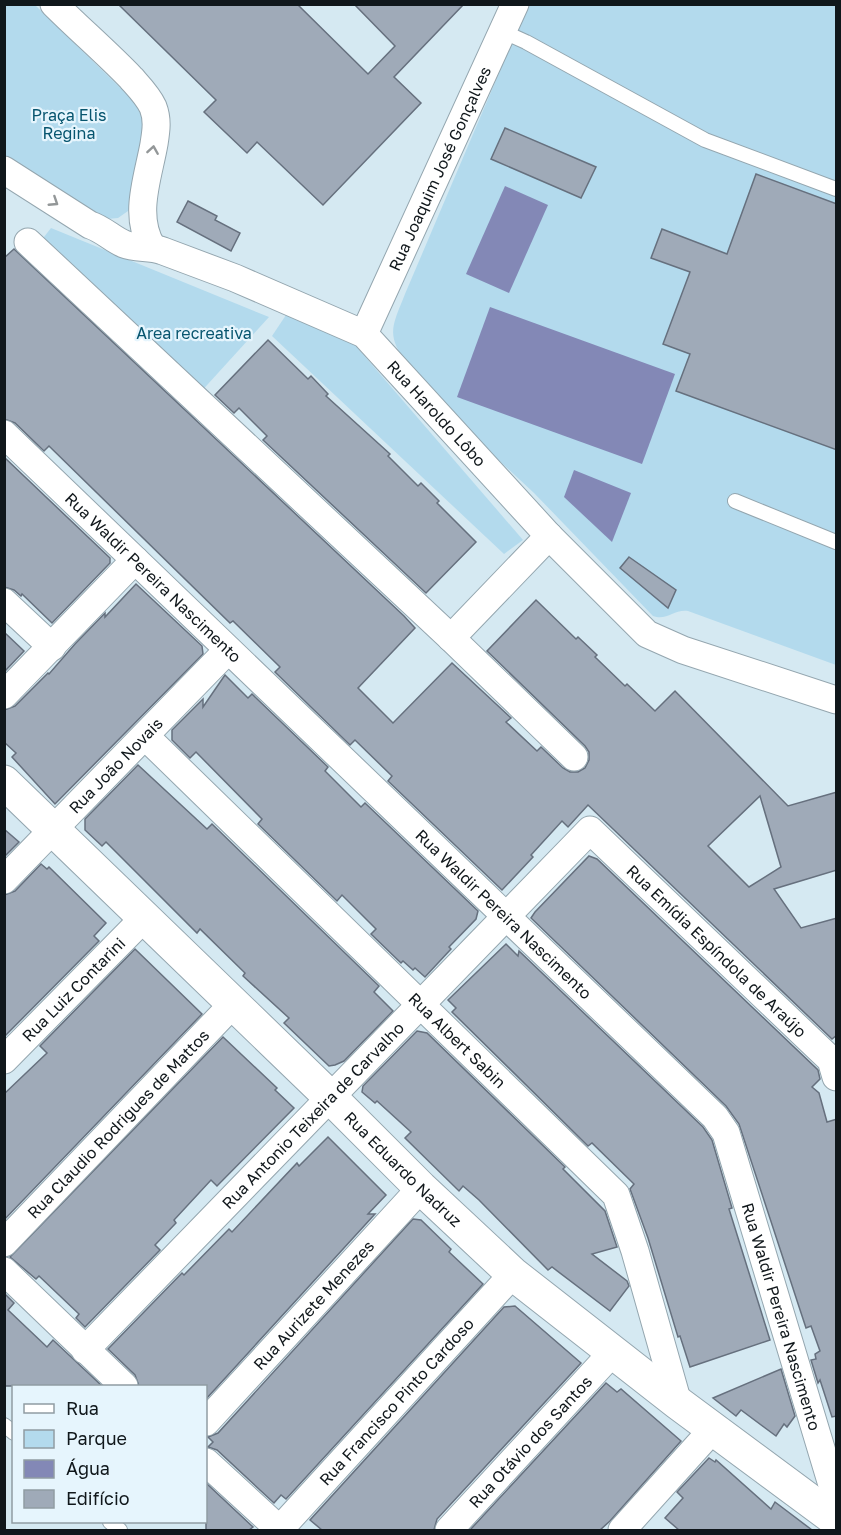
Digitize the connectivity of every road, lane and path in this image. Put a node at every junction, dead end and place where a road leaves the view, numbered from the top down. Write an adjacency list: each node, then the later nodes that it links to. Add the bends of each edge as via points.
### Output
1 (54, 4): 6 (street, one-way to 1, via 157,123 153,106 118,64)
2 (516, 4): 3 (street, Rua Joaquim José Gonçalves)
3 (504, 32): 5 (lane, via 705,140); 10 (street, Rua Joaquim José Gonçalves)
4 (4, 170): 7 (street, Rua Haroldo Lôbo, one-way to 7)
5 (837, 189)
6 (144, 197): 7 (street, via 120,223); 9 (street, via 142,223)
7 (101, 229): 9 (street, Rua Haroldo Lôbo, via 125,245)
8 (28, 242): 17 (street)
9 (152, 247): 10 (street, Rua Haroldo Lôbo)
10 (363, 334): 13 (street, Rua Haroldo Lôbo)
11 (4, 434): 15 (street, Rua Waldir Pereira Nascimento)
12 (735, 501): 14 (lane)
13 (549, 536): 17 (street); 21 (street, Rua Haroldo Lôbo, via 647,634 683,650)
14 (837, 542)
15 (135, 560): 18 (street); 19 (street, Rua Waldir Pereira Nascimento)
16 (4, 602): 18 (street)
17 (451, 638): 23 (street)
18 (51, 647): 20 (street)
19 (228, 651): 22 (street, Rua João Novais); 28 (street, Rua Waldir Pereira Nascimento)
20 (4, 695)
21 (837, 700)
22 (145, 736): 25 (street, Rua João Novais); 31 (street, Rua Albert Sabin)
23 (574, 757)
24 (4, 782): 25 (street, Rua Eduardo Nadruz)
25 (53, 830): 27 (street, Rua João Novais); 29 (street, Rua Eduardo Nadruz)
26 (590, 830): 28 (street, Rua Antonio Teixeira de Carvalho); 33 (street, Rua Emídia Espíndola de Araújo, via 831,1060)
27 (4, 880)
28 (506, 915): 31 (street, Rua Antonio Teixeira de Carvalho); 46 (street, Rua Waldir Pereira Nascimento, via 726,1132)
29 (144, 918): 30 (street, Rua Eduardo Nadruz); 32 (street, Rua Luiz Contarini)
30 (233, 1004): 34 (street, Rua Eduardo Nadruz); 36 (street, Rua Claudio Rodrigues de Mattos)
31 (419, 1005): 34 (street, Rua Antonio Teixeira de Carvalho); 42 (street, Rua Albert Sabin, via 616,1195)
32 (4, 1060)
33 (837, 1077)
34 (330, 1096): 35 (street, Rua Eduardo Nadruz); 39 (street, Rua Antonio Teixeira de Carvalho)
35 (421, 1188): 38 (street, Rua Eduardo Nadruz); 43 (street, Rua Aurizete Menezes)
36 (4, 1243)
37 (4, 1271): 39 (street)
38 (513, 1274): 40 (street, Rua Eduardo Nadruz); 49 (street, Rua Francisco Pinto Cardoso)
39 (85, 1350): 41 (street)
40 (612, 1353): 42 (street, Rua Eduardo Nadruz); 50 (street, Rua Otávio dos Santos)
41 (123, 1385)
42 (678, 1403): 44 (street, Rua Eduardo Nadruz)
43 (207, 1421)
44 (713, 1429): 47 (street, Rua Eduardo Nadruz); 48 (street)
45 (207, 1463): 49 (street)
46 (837, 1498)
47 (837, 1520)
48 (636, 1526)
49 (279, 1530)
50 (448, 1530)

